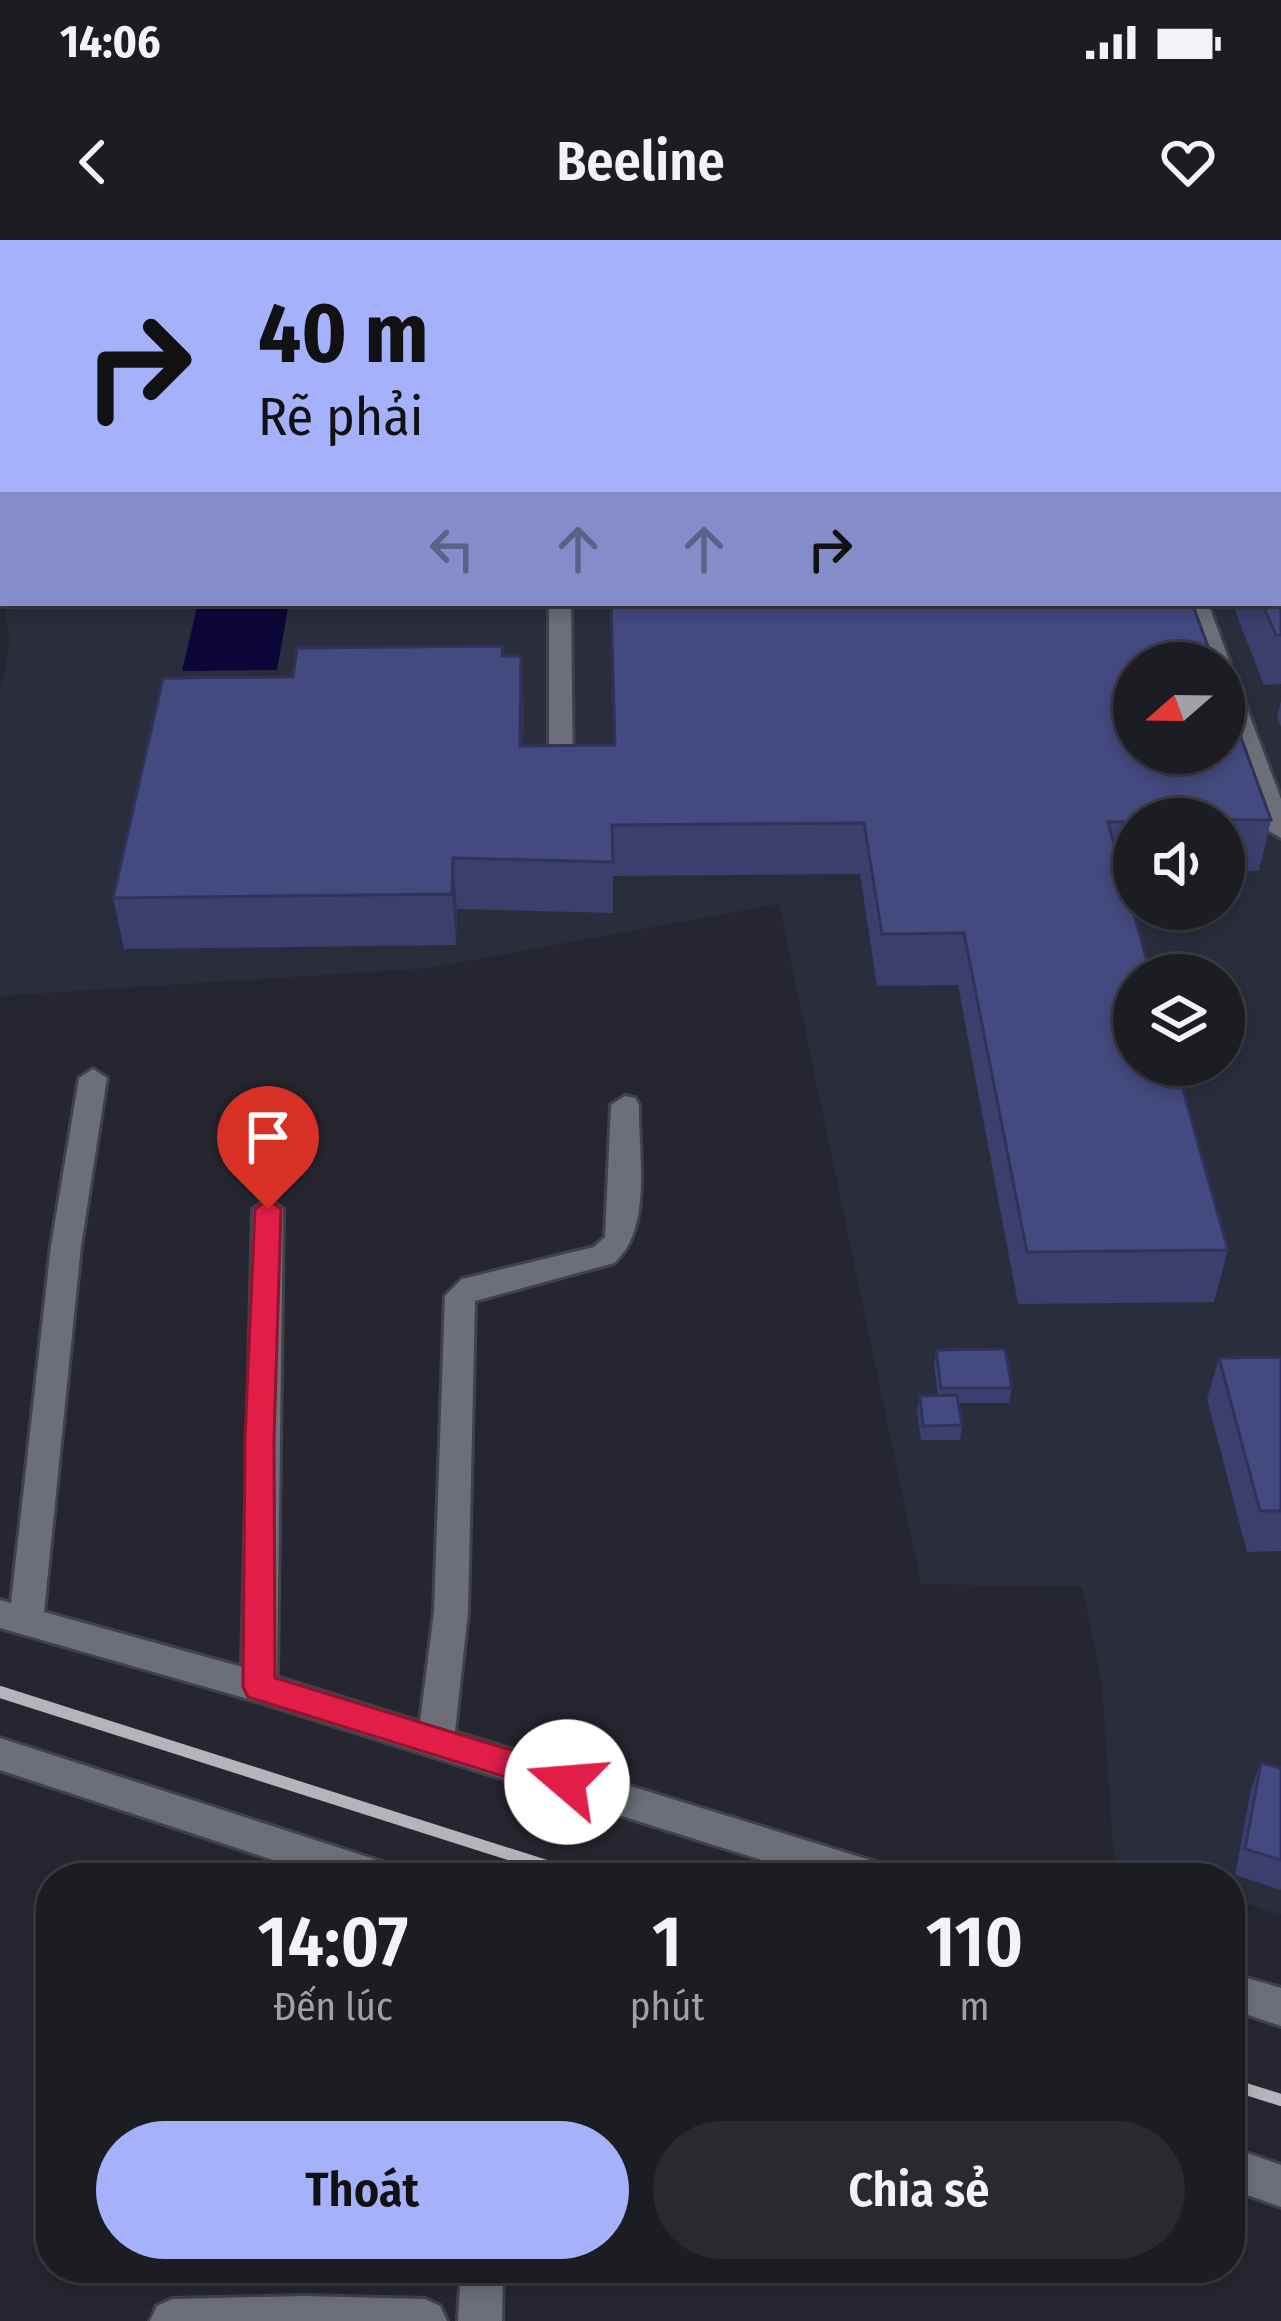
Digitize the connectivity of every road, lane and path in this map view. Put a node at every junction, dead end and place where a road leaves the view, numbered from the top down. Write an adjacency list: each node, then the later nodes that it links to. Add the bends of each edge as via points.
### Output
1 (560, 606): 5 (street)
2 (1198, 606): 3 (street)
3 (1211, 642)
4 (1245, 734): 6 (street)
5 (561, 778)
6 (1281, 831)
7 (93, 1078): 10 (street)
8 (626, 1105): 12 (street, via 619,1242 604,1255 460,1296 451,1612)
9 (268, 1209): 11 (street)
10 (13, 1618): 11 (street)
11 (259, 1687): 12 (street)
12 (436, 1740): 15 (street)
13 (0, 1754): 14 (street)
14 (334, 1863)
15 (826, 1863)
16 (1245, 1996): 17 (street)
17 (1281, 2007)
18 (1245, 2173): 19 (street)
19 (1281, 2186)
20 (481, 2283): 23 (street)
21 (183, 2320): 22 (street)
22 (424, 2321)
23 (480, 2321)

